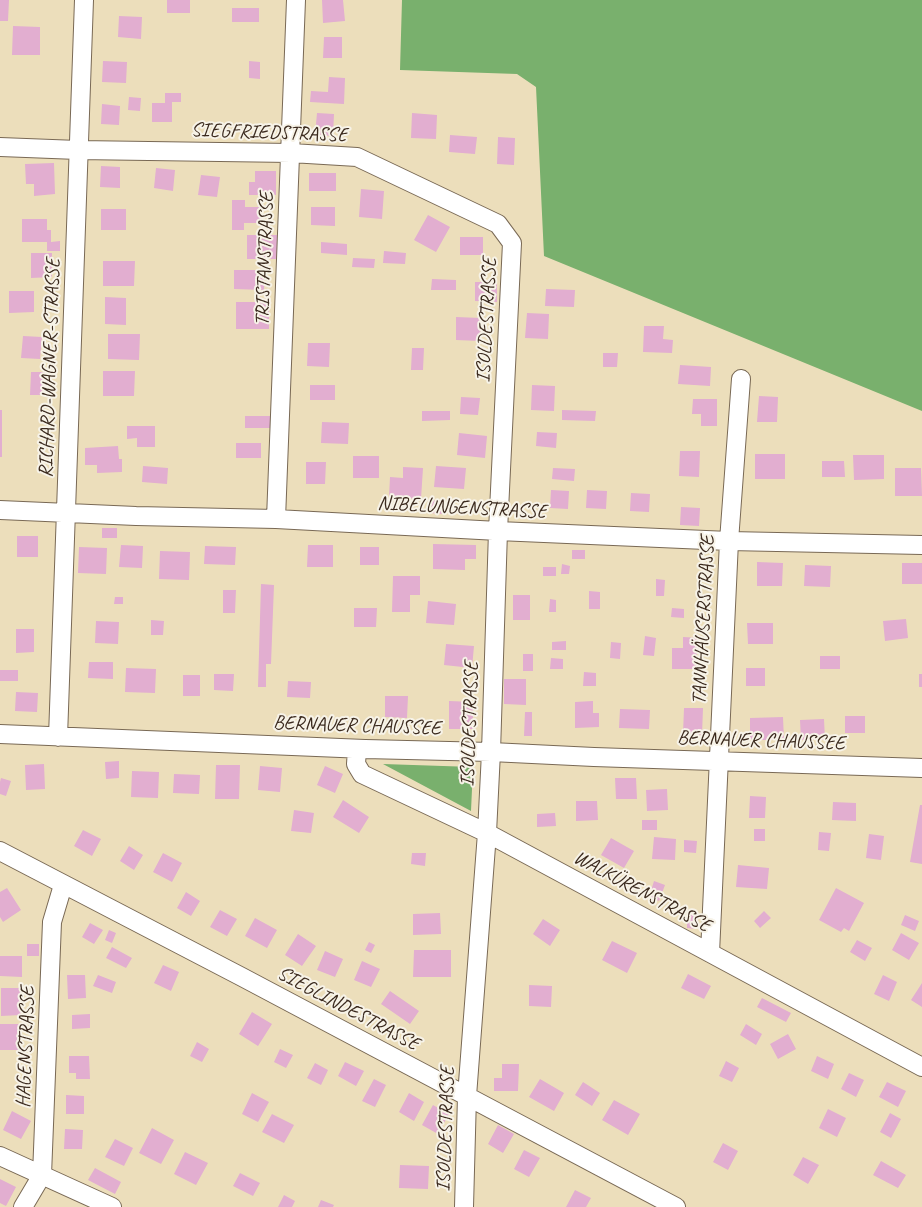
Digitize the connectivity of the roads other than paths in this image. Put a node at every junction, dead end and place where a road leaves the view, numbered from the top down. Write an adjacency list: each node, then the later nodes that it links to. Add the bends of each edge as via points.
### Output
1 (84, 0): 4 (street, RICHARD-WAGNER-STRASSE)
2 (296, 0): 5 (street, TRISTANSTRASSE)
3 (0, 147): 4 (street, SIEGFRIEDSTRASSE)
4 (78, 150): 5 (street, SIEGFRIEDSTRASSE); 9 (street, RICHARD-WAGNER-STRASSE)
5 (291, 153): 6 (street, SIEGFRIEDSTRASSE, via 357,157 498,224); 10 (street, TRISTANSTRASSE)
6 (512, 243): 11 (street, ISOLDESTRASSE)
7 (741, 379): 12 (street, TANNHÄUSERSTRASSE)
8 (0, 510): 9 (street, NIBELUNGENSTRASSE)
9 (66, 512): 10 (street, NIBELUNGENSTRASSE); 15 (street, RICHARD-WAGNER-STRASSE)
10 (276, 519): 11 (street, NIBELUNGENSTRASSE)
11 (498, 531): 12 (street, NIBELUNGENSTRASSE); 17 (street, ISOLDESTRASSE)
12 (729, 541): 13 (street, NIBELUNGENSTRASSE); 18 (street, TANNHÄUSERSTRASSE)
13 (922, 545)
14 (0, 734): 15 (street, BERNAUER CHAUSSEE)
15 (58, 737): 16 (street, BERNAUER CHAUSSEE)
16 (357, 748): 17 (street, BERNAUER CHAUSSEE); 20 (street, WALKÜRENSTRASSE, via 356,764 362,774)
17 (491, 752): 18 (street, BERNAUER CHAUSSEE); 20 (street, ISOLDESTRASSE)
18 (720, 762): 19 (street, BERNAUER CHAUSSEE); 23 (street, TANNHÄUSERSTRASSE)
19 (922, 768)
20 (487, 833): 23 (street, WALKÜRENSTRASSE); 25 (street, ISOLDESTRASSE)
21 (0, 851): 22 (street, SIEGLINDESTRASSE)
22 (62, 884): 25 (street, SIEGLINDESTRASSE); 27 (street, HAGENSTRASSE, via 52,922)
23 (710, 952): 24 (street, WALKÜRENSTRASSE)
24 (922, 1067)
25 (467, 1096): 30 (street, ISOLDESTRASSE); 31 (street, SIEGLINDESTRASSE)
26 (0, 1156): 27 (street)
27 (42, 1175): 28 (street, HAGENSTRASSE); 29 (street)
28 (23, 1207)
29 (112, 1207)
30 (464, 1207)
31 (676, 1207)

